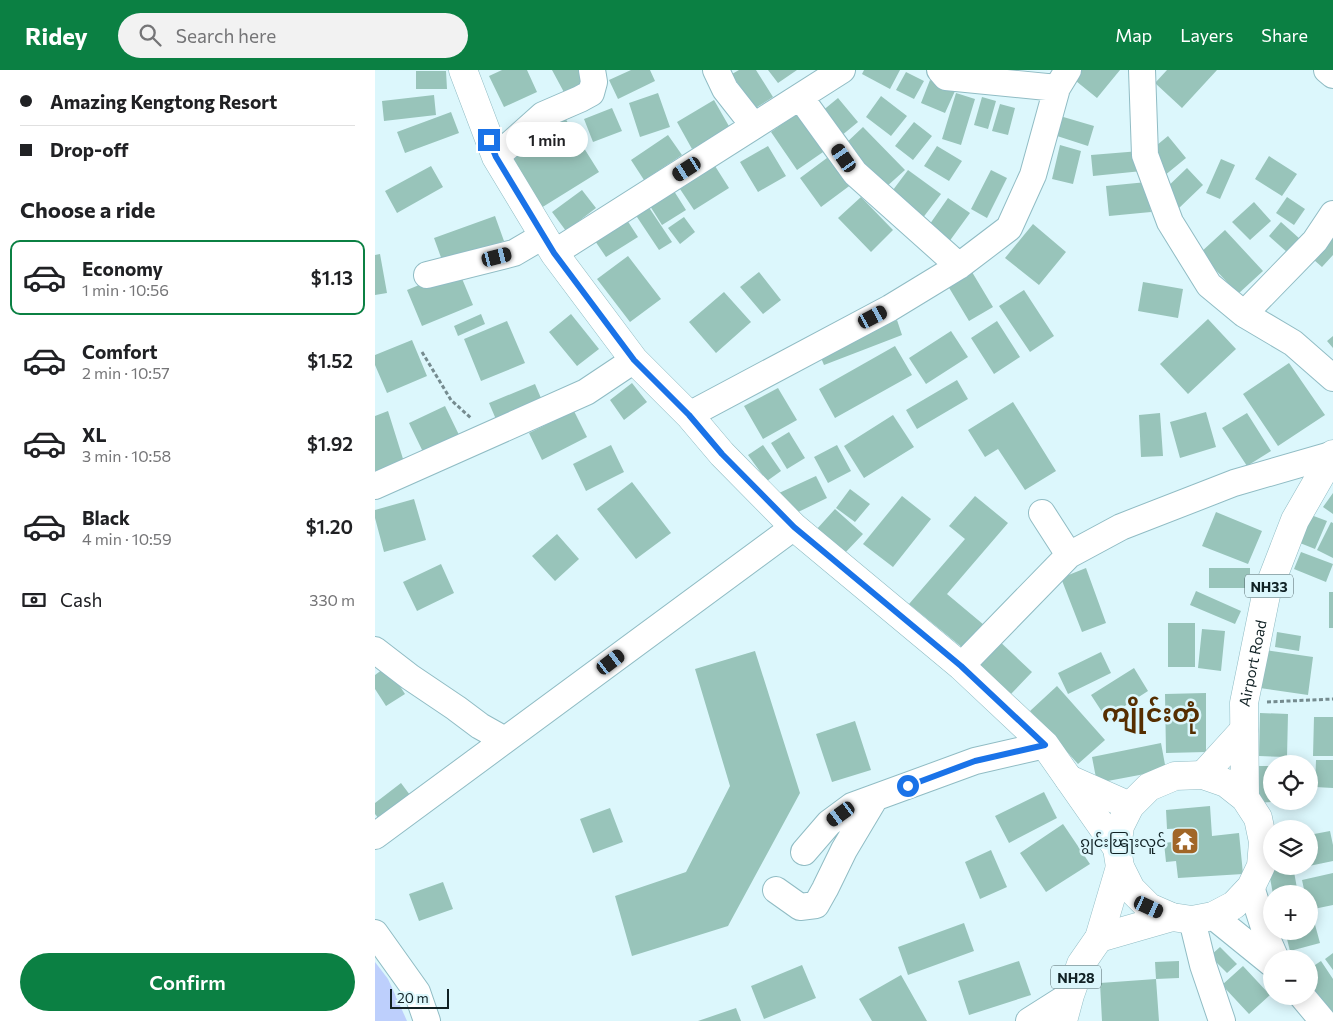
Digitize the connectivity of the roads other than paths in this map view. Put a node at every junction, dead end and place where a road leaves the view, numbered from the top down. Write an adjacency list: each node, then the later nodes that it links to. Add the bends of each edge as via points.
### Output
1 (463, 70): 12 (highway)
2 (591, 70): 12 (street, via 594,82 591,93 543,114)
3 (716, 70): 11 (street, via 725,89)
4 (843, 70): 10 (street)
5 (940, 70): 9 (street, via 946,77)
6 (1142, 70): 17 (street, via 1145,155 1170,222 1209,285)
7 (1327, 70): 8 (street)
8 (1333, 75)
9 (1063, 79): 15 (street, via 1033,175 1009,228)
10 (800, 97): 11 (street); 15 (street, via 855,173)
11 (754, 126): 14 (street)
12 (496, 157): 14 (highway)
13 (1333, 214): 17 (street, via 1315,241)
14 (549, 245): 16 (street); 18 (highway)
15 (959, 266): 20 (street, via 890,308)
16 (427, 275)
17 (1244, 314): 19 (street, via 1293,343)
18 (634, 360): 20 (highway); 22 (street, via 586,392)
19 (1333, 378)
20 (689, 415): 24 (highway, via 722,454)
21 (1332, 464): 25 (street, via 1234,482 1121,527); 28 (highway, Airport Road / NH33, via 1295,520 1266,595 1244,703)
22 (375, 486)
23 (1042, 513): 25 (street)
24 (794, 527): 27 (highway); 29 (street)
25 (1069, 555): 27 (street)
26 (375, 650): 29 (street, via 480,726)
27 (961, 666): 30 (highway)
28 (1244, 730): 31 (highway); 34 (highway, Airport Road / NH33)
29 (505, 740): 36 (street)
30 (1045, 745): 32 (highway); 33 (street, via 975,761)
31 (1203, 775): 34 (highway, NH28, via 1226,783); 35 (highway, NH28, via 1175,776 1149,787)
32 (1068, 778): 35 (highway); 38 (highway)
33 (875, 798): 37 (street, via 852,806 829,823); 40 (street, via 816,905 800,907)
34 (1245, 798): 39 (highway, NH28, via 1258,818 1263,842 1261,866)
35 (1130, 806): 38 (highway, NH28, via 1120,826)
36 (375, 836)
37 (804, 852)
38 (1119, 857): 41 (highway, via 1131,889 1149,907); 43 (highway, NH28)
39 (1251, 887): 41 (highway, NH28, via 1234,905); 44 (street)
40 (776, 890)
41 (1192, 917): 43 (highway, NH28); 45 (street); 51 (street, via 1203,965)
42 (375, 933): 48 (street, via 417,992)
43 (1099, 938): 46 (highway, NH28, via 1081,964)
44 (1272, 950)
45 (1263, 958)
46 (1070, 995): 49 (street); 50 (highway, NH28)
47 (1310, 1005): 52 (street)
48 (427, 1021)
49 (1029, 1021)
50 (1063, 1021)
51 (1222, 1021)
52 (1323, 1021)

